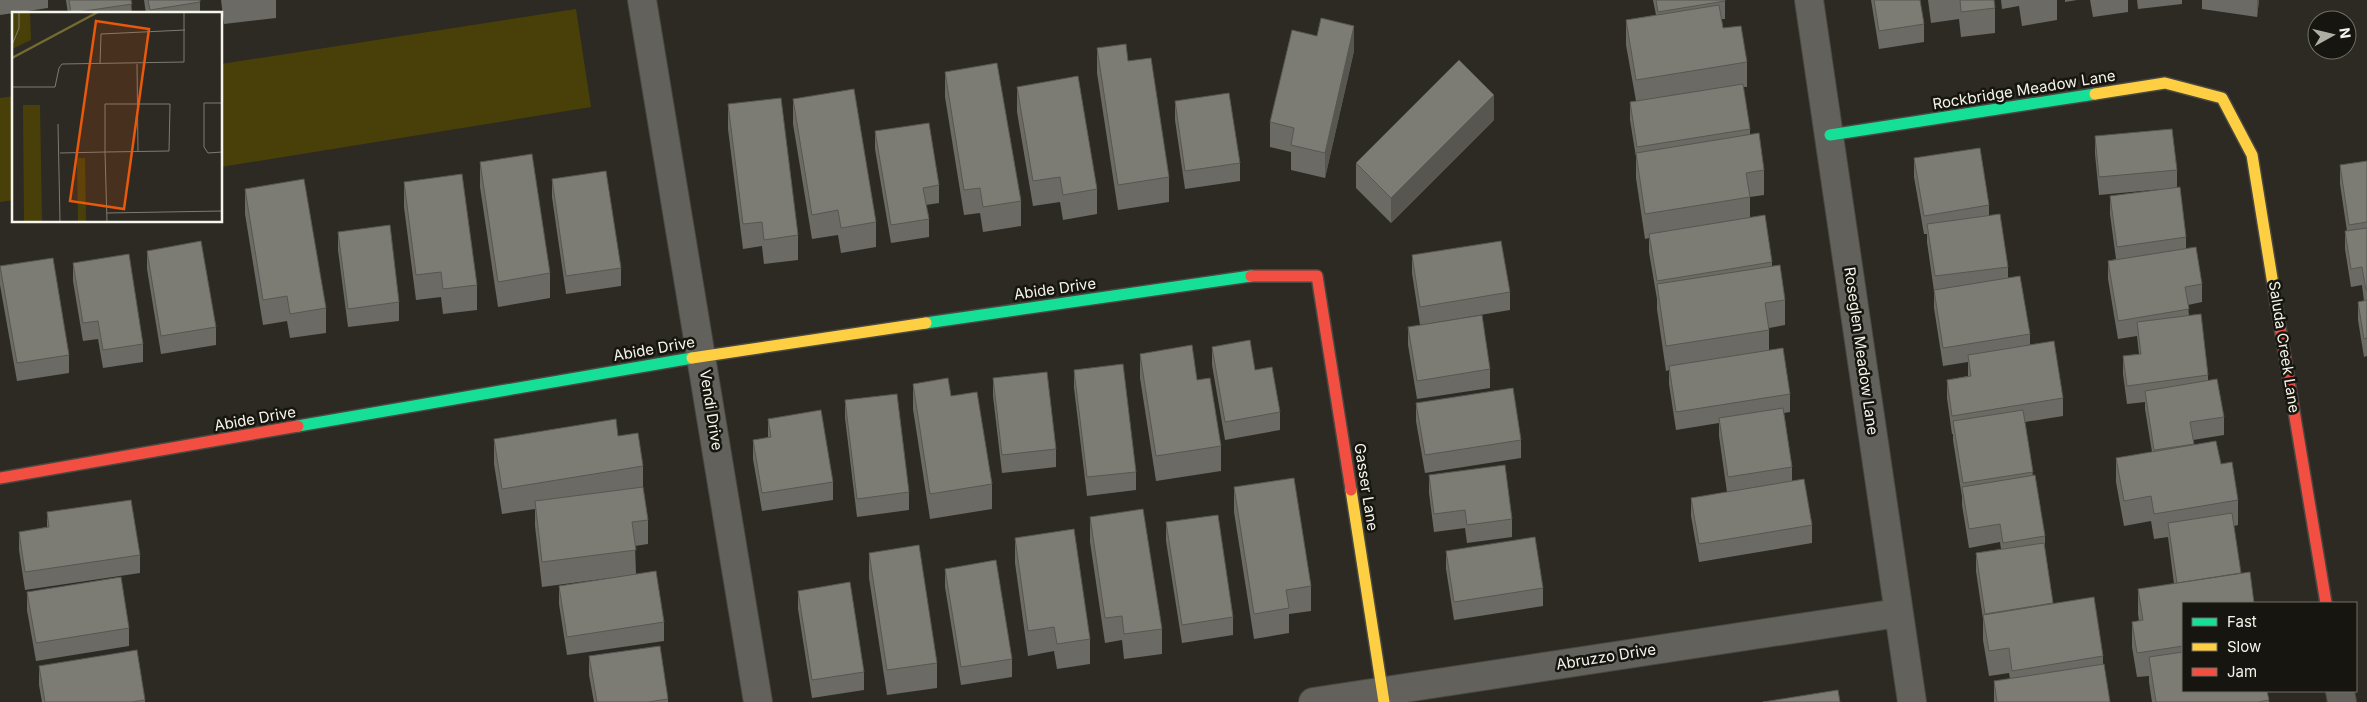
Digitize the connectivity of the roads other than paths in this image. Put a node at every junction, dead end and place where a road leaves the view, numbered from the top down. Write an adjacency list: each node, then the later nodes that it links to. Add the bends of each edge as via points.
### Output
1 (642, 0): 6 (street, Vendi Drive)
2 (1810, 0): 4 (street, Roseglen Meadow Lane)
3 (2222, 98): 4 (street, Rockbridge Meadow Lane, via 2165,83); 8 (street, Saluda Creek Lane, via 2252,155)
4 (1830, 136): 9 (street, Roseglen Meadow Lane)
5 (1317, 276): 6 (street, Abide Drive, via 1248,276); 10 (street, Gasser Lane)
6 (702, 356): 7 (street, Abide Drive); 11 (street, Vendi Drive)
7 (0, 478)
8 (2326, 602)
9 (1898, 613): 10 (street, Abruzzo Drive); 13 (street, Roseglen Meadow Lane)
10 (1384, 697): 12 (street, Abruzzo Drive)
11 (758, 702)
12 (1313, 702)
13 (1912, 702)

